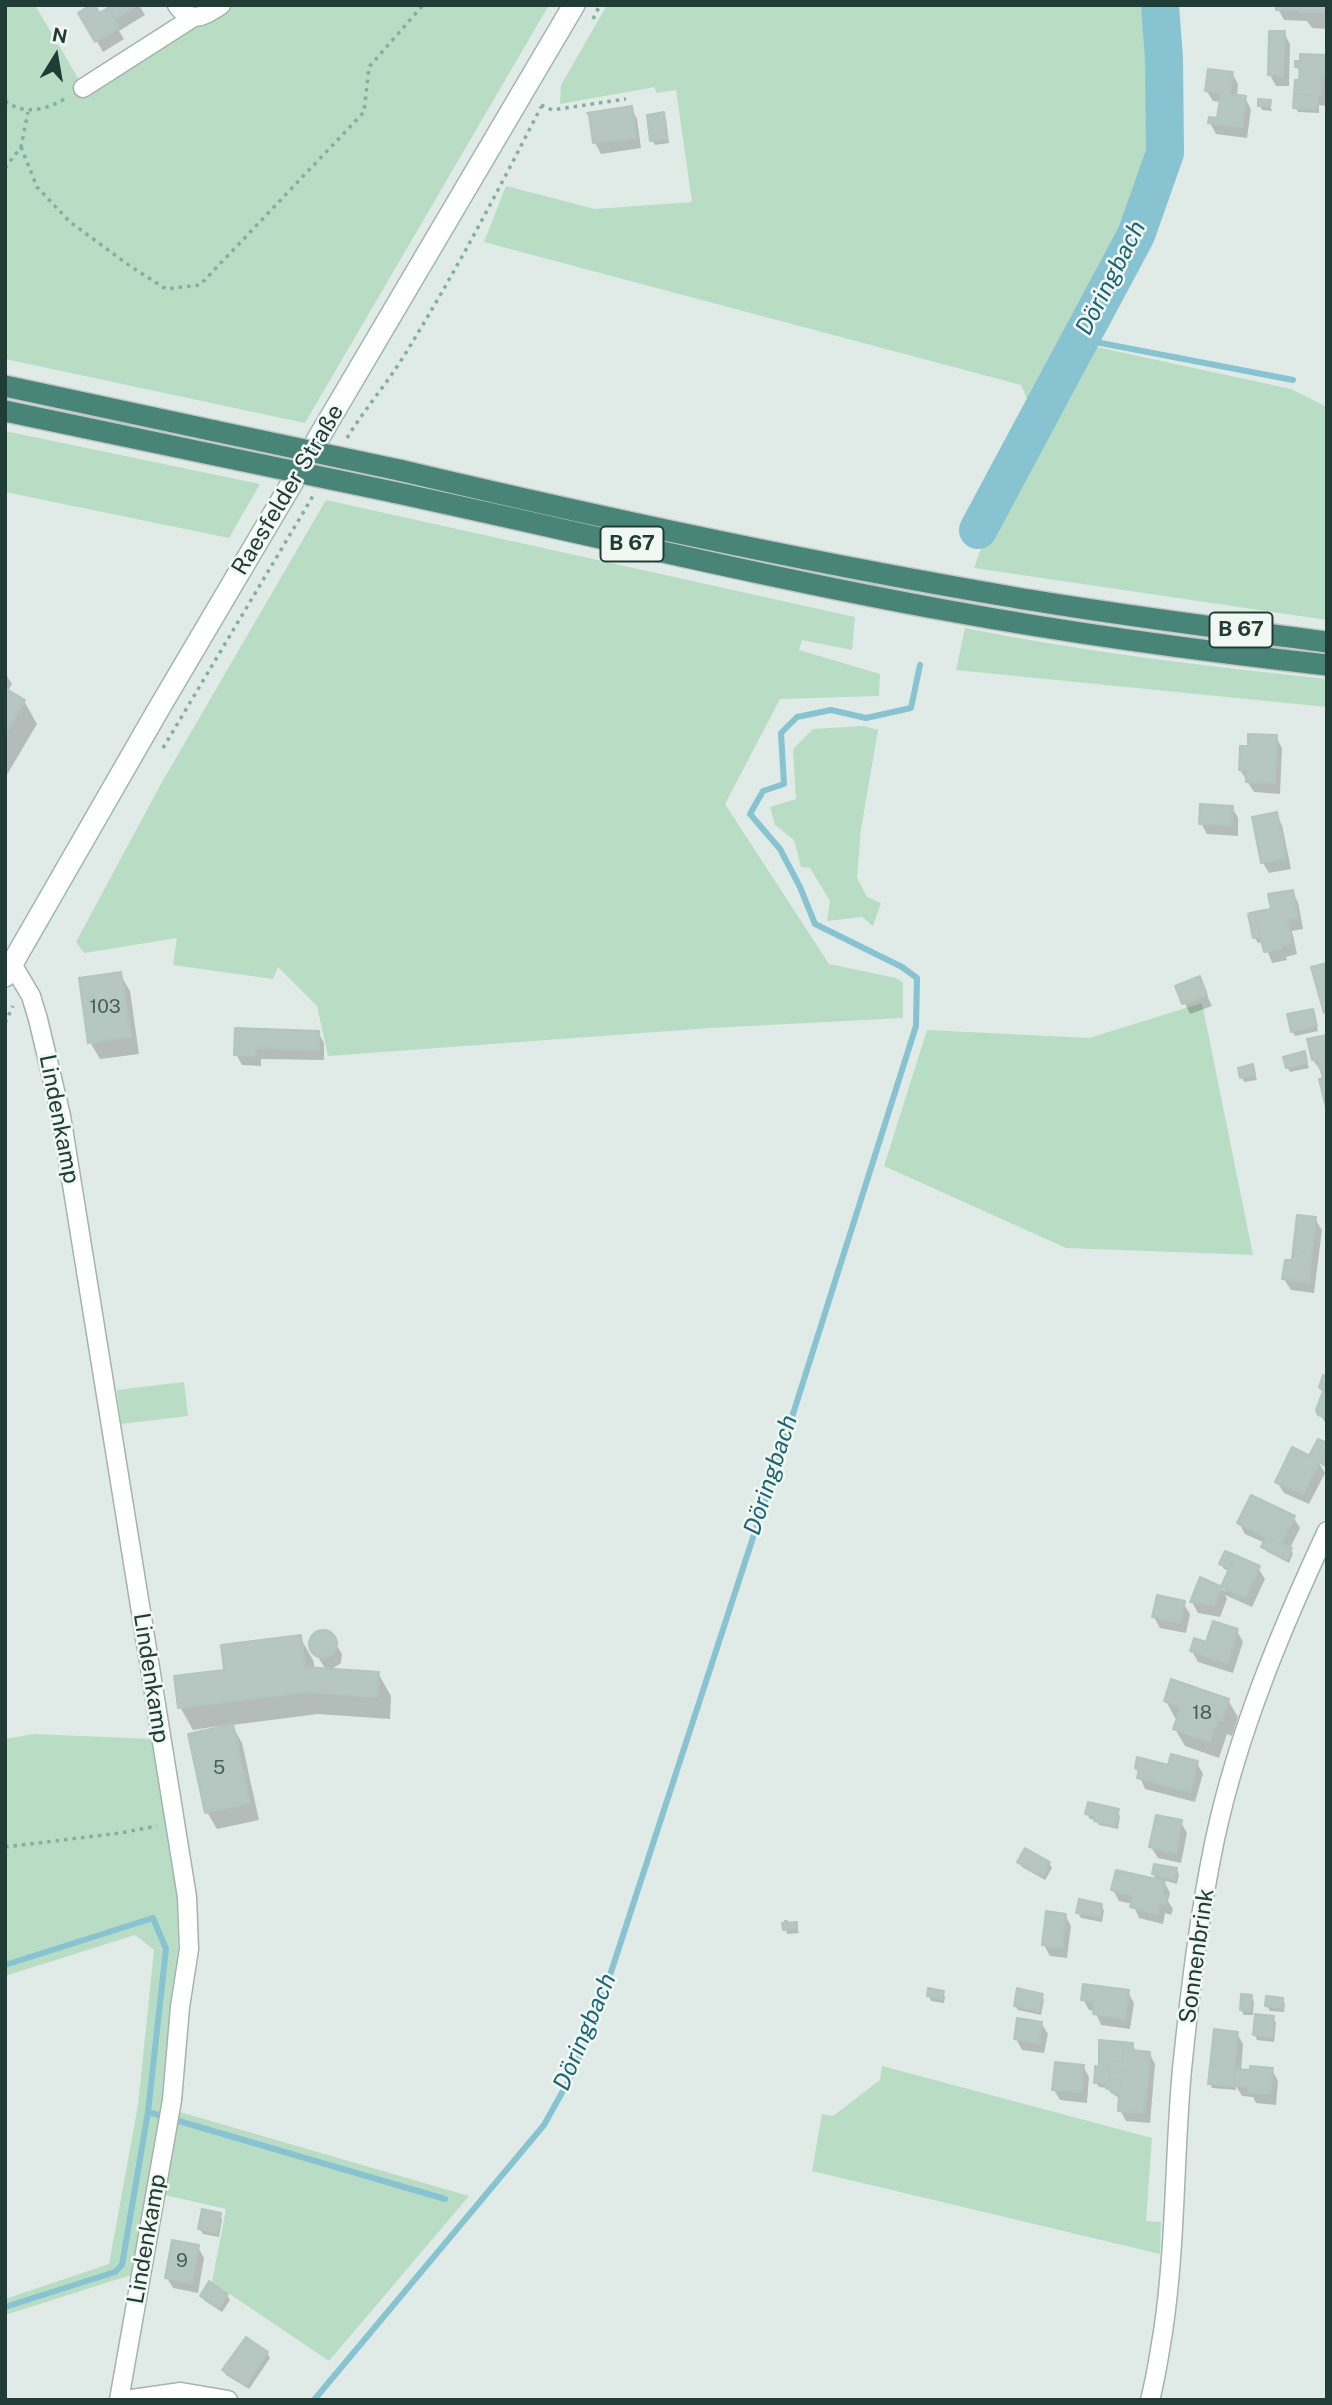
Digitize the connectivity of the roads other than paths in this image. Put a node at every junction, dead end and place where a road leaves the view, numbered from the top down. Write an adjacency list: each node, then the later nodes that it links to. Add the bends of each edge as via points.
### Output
1 (177, 5): 4 (street)
2 (220, 5): 4 (street)
3 (574, 5): 10 (main road, Raesfelder Straße, via 158,709)
4 (194, 17): 5 (street)
5 (83, 88)
6 (12, 386): 8 (highway, B 67, bridge, via 618,522 856,569 1083,609)
7 (5, 411): 9 (highway, B 67, bridge, via 952,611 1195,650)
8 (1327, 642)
9 (1327, 665)
10 (14, 975): 12 (street, Lindenkamp, via 31,996 61,1116 187,1897 188,1949 172,2100)
11 (1327, 1531): 15 (street, Sonnenbrink, via 1269,1662 1216,1836 1190,1996 1169,2289)
12 (119, 2400)
13 (125, 2400): 14 (street, via 181,2392)
14 (228, 2400)
15 (1150, 2400)

